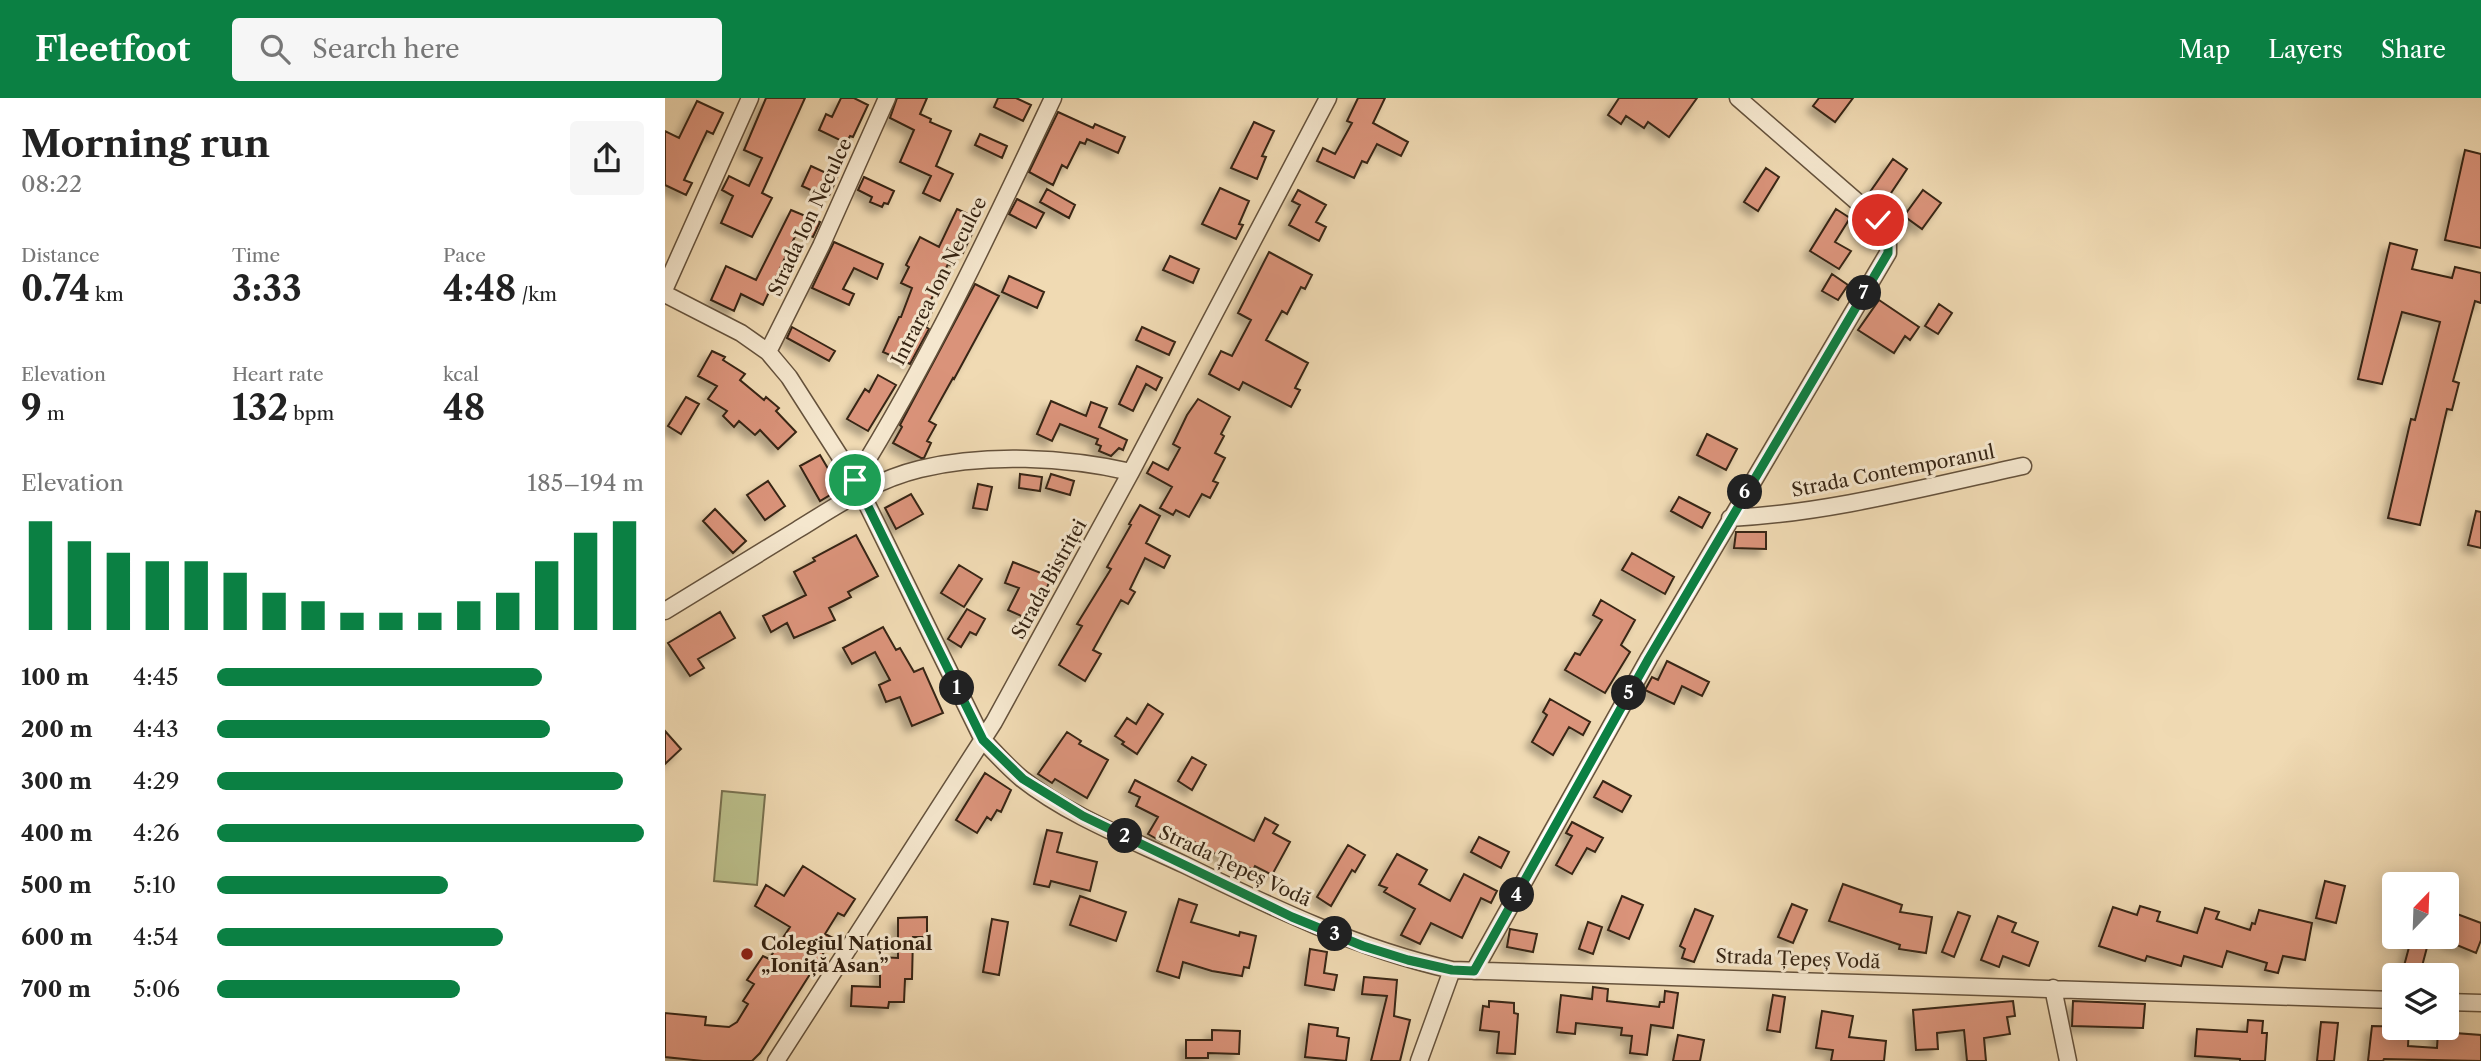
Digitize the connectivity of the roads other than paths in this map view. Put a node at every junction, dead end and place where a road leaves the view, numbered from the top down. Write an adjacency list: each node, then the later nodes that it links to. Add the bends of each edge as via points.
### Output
1 (750, 98): 6 (street)
2 (887, 98): 8 (street, Strada Ion Neculce)
3 (1053, 98): 11 (street, Intrarea Ion Neculce)
4 (1328, 98): 10 (street, Strada Bistriței)
5 (1738, 98): 12 (street, via 1878,220 1888,237 1888,253)
6 (665, 288)
7 (665, 294): 8 (street, Strada Țepeș Vodă)
8 (768, 352): 11 (street, Strada Țepeș Vodă)
9 (2023, 466): 12 (street, Strada Contemporanul, via 1849,504)
10 (1131, 472): 11 (street, via 1043,460 965,462); 14 (street, Strada Bistriței)
11 (858, 485): 13 (street); 14 (street, Strada Țepeș Vodă)
12 (1730, 518): 16 (street)
13 (665, 611)
14 (983, 740): 15 (street, Strada Țepeș Vodă, via 1023,779 1083,816 1292,917 1363,946); 21 (street, Strada Bistriței)
15 (1452, 970): 16 (street, Strada Țepeș Vodă); 22 (street)
16 (1474, 971): 17 (street, Strada Țepeș Vodă)
17 (2053, 988): 18 (street, Strada Țepeș Vodă); 23 (street)
18 (2382, 1000)
19 (2459, 1002): 20 (street)
20 (2481, 1003)
21 (776, 1061)
22 (1419, 1061)
23 (2068, 1061)

